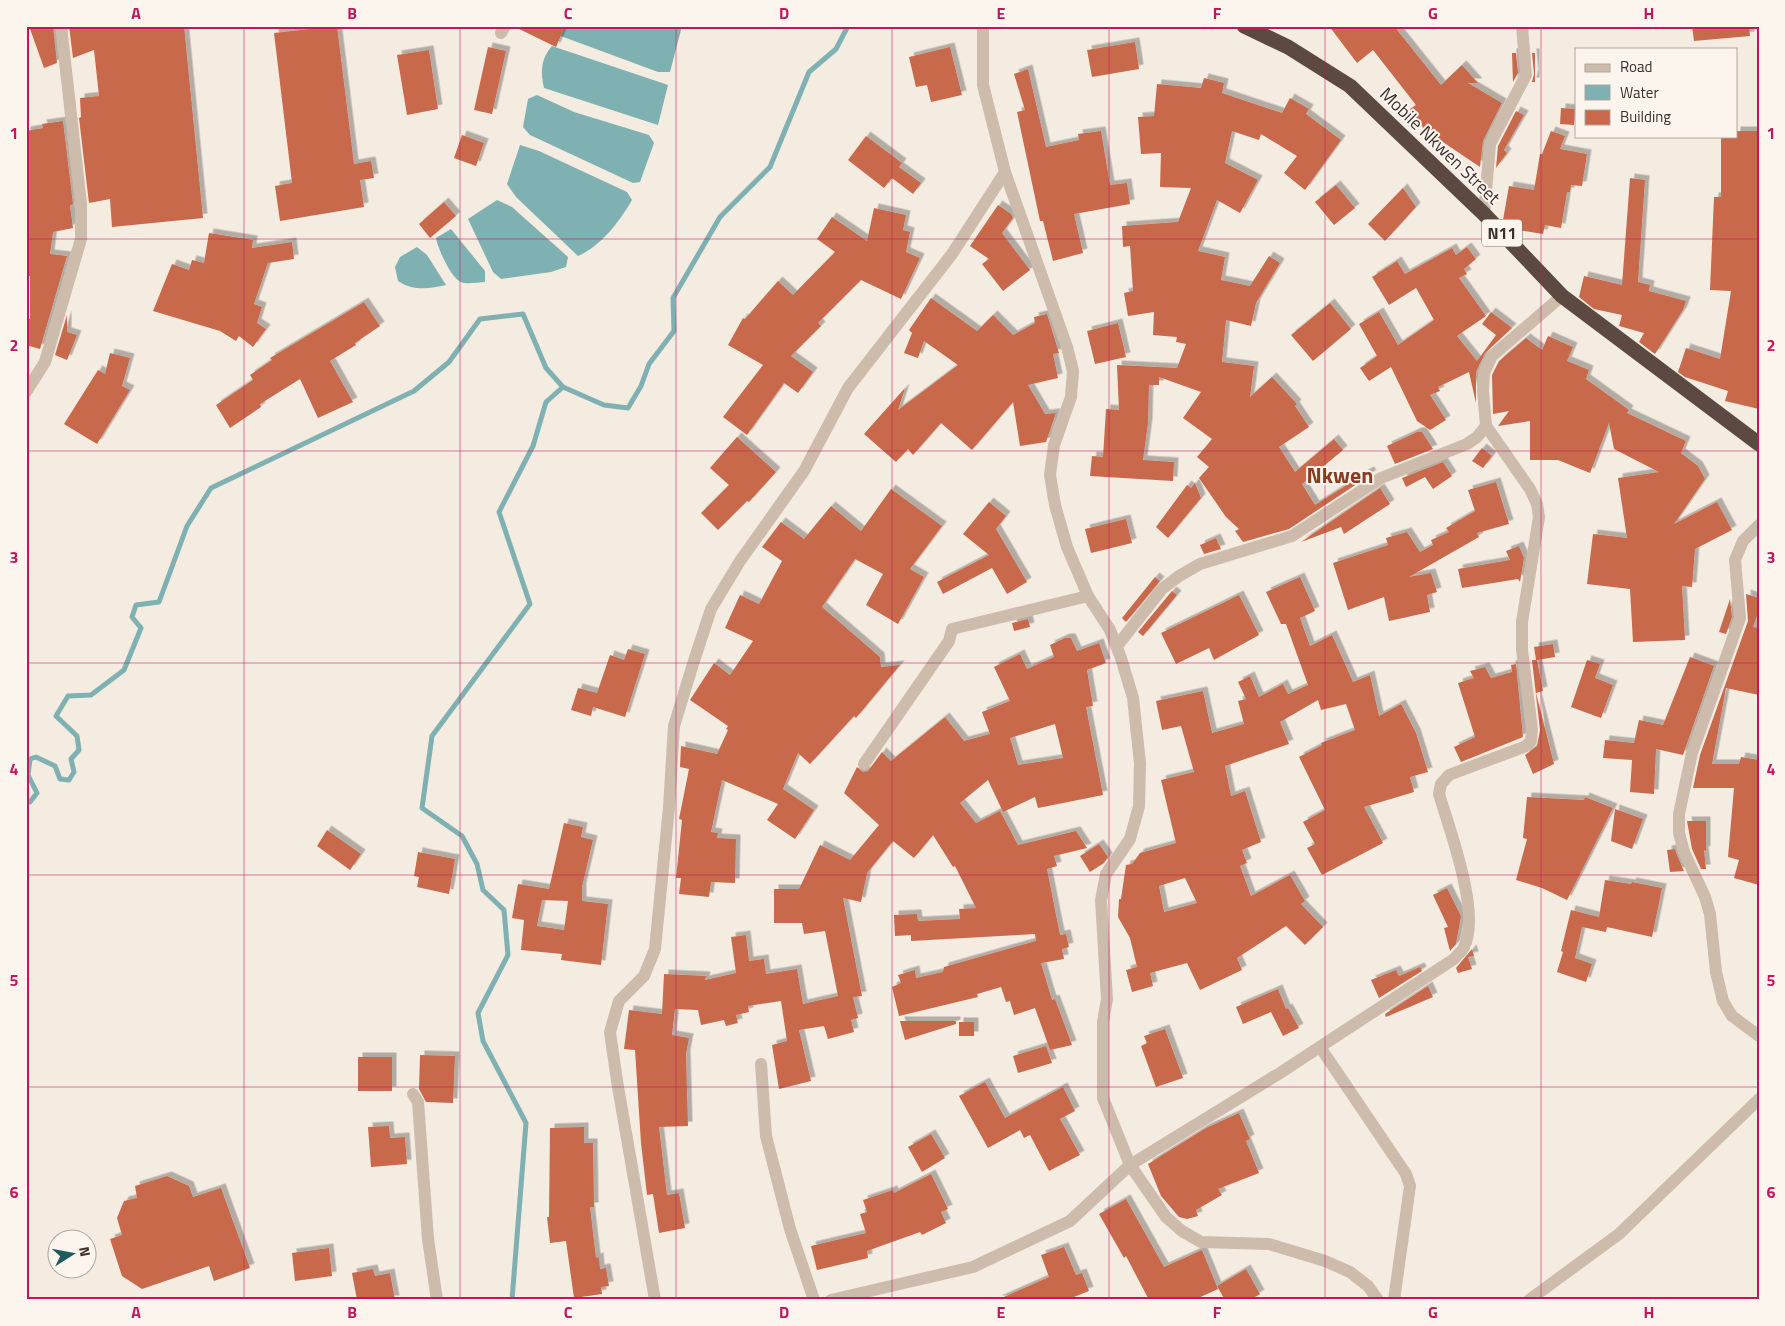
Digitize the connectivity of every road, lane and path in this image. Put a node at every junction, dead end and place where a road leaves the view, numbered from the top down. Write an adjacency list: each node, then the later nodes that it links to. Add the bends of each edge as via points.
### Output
1 (61, 26): 8 (street, via 82,239 44,362)
2 (983, 26): 5 (street, via 983,85)
3 (1244, 26): 6 (highway, Mobile Nkwen Street / N11, via 1288,48 1350,86)
4 (1522, 26): 6 (street, via 1526,75 1490,144)
5 (1005, 172): 12 (street, via 1073,371 1071,397 1054,445 1050,475 1067,547); 22 (street, via 952,254 848,388 804,471 740,561 711,609 693,664 674,726 656,949 644,976 619,1001 610,1032)
6 (1484, 214): 7 (highway, Mobile Nkwen Street / N11)
7 (1562, 296): 9 (street, via 1492,356 1484,373); 10 (highway, Mobile Nkwen Street / N11)
8 (26, 392)
9 (1486, 426): 13 (street, via 1467,444 1381,478 1292,536 1200,564 1179,576 1162,589); 16 (street, via 1530,489 1540,517 1522,622 1531,741 1526,746 1449,776 1440,784 1439,794 1466,887 1468,935 1463,948 1454,959)
10 (1759, 444)
11 (1759, 525): 15 (street, via 1743,542 1735,560 1738,624 1692,753 1679,814 1684,852 1710,914 1716,972 1724,1001 1732,1016)
12 (1088, 596): 13 (street, via 1110,630); 14 (street, via 952,630 949,641)
13 (1116, 646): 20 (street, via 1133,698 1140,763 1140,806 1130,839 1106,874 1101,900 1107,999 1103,1022 1103,1098)
14 (864, 764)
15 (1759, 1036)
16 (1320, 1047): 20 (street); 26 (street, via 1406,1174 1410,1186)
17 (761, 1064): 23 (street, via 766,1136 790,1229)
18 (413, 1094): 21 (street, via 418,1102 428,1239)
19 (1759, 1099): 27 (street, via 1619,1234)
20 (1130, 1165): 24 (street, via 1070,1221 973,1267); 25 (street, via 1166,1217 1201,1242 1269,1244 1294,1250 1350,1272 1368,1286)
21 (437, 1300)
22 (655, 1300)
23 (814, 1300)
24 (831, 1300)
25 (1378, 1300)
26 (1394, 1300)
27 (1529, 1300)

